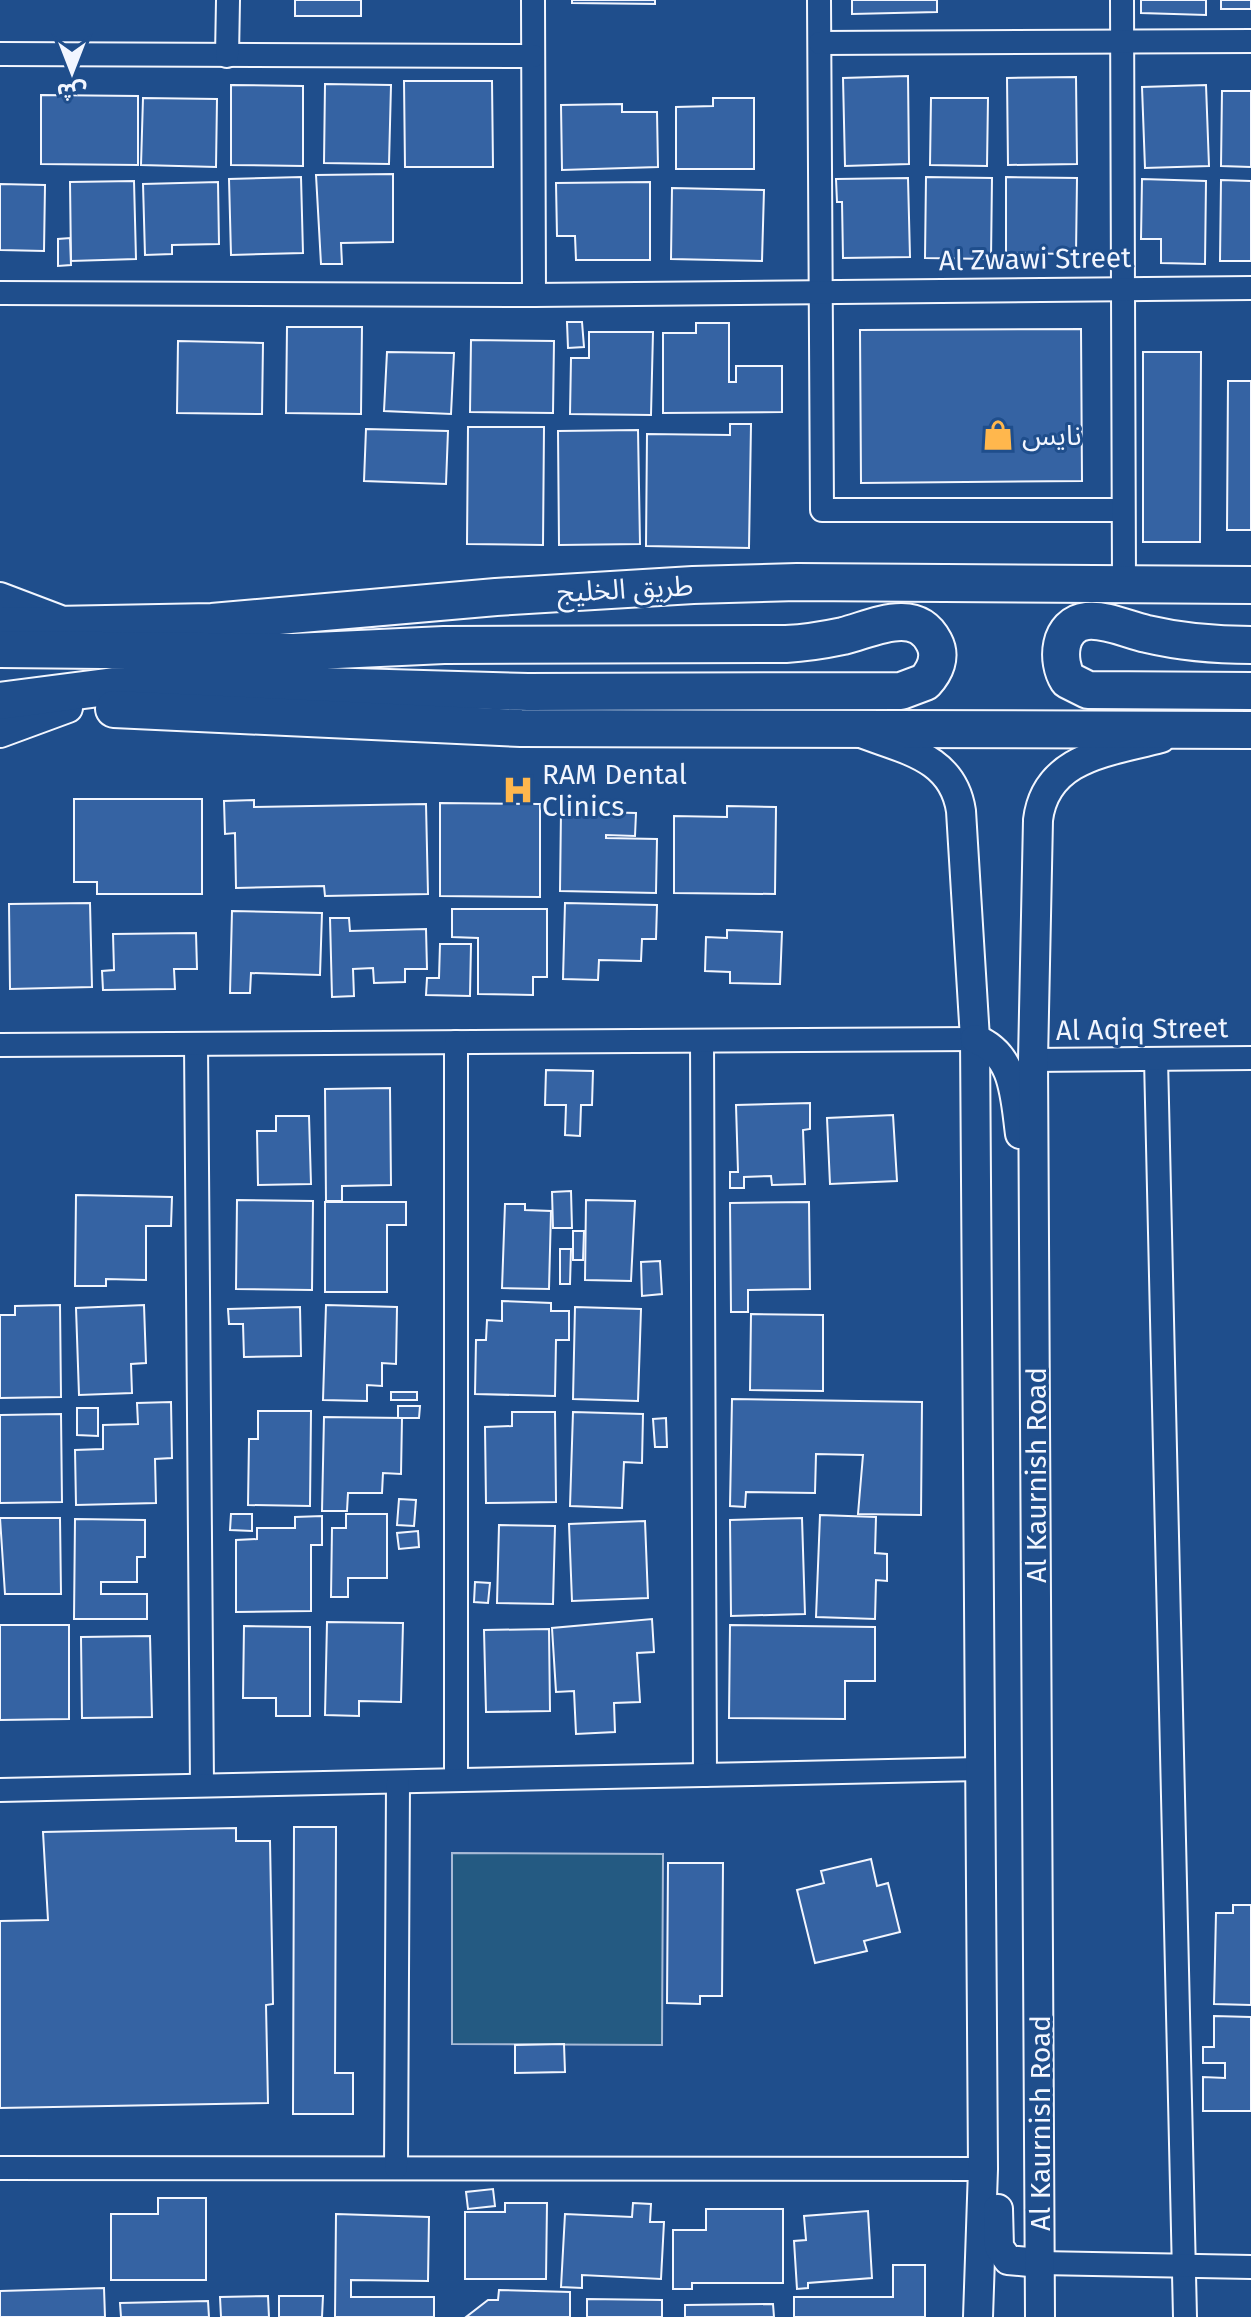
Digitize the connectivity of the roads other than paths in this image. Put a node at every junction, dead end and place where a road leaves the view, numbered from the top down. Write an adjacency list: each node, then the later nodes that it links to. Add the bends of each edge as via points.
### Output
1 (228, 0): 9 (street)
2 (533, 0): 10 (street)
3 (819, 0): 7 (street)
4 (1122, 0): 6 (street)
5 (1251, 41): 6 (street)
6 (1124, 42): 7 (street); 11 (street)
7 (820, 43): 14 (street)
8 (0, 54): 9 (street)
9 (227, 56): 10 (street)
10 (533, 56): 15 (street)
11 (1124, 287): 12 (street, Al Zwawi Street); 14 (street, Al Zwawi Street); 16 (street)
12 (1251, 288)
13 (0, 293): 15 (street, Al Zwawi Street)
14 (820, 294): 15 (street, Al Zwawi Street); 16 (street, via 822,510)
15 (534, 295)
16 (1123, 510): 17 (street)
17 (1124, 582): 18 (main road, طريق الخليج); 20 (main road, طريق الخليج, via 693,585 240,620)
18 (1251, 585)
19 (0, 597): 20 (street)
20 (78, 624): 21 (main road, طريق الخليج)
21 (0, 626)
22 (1251, 645): 24 (main road, via 1172,639 1089,621 1071,629 1060,649 1068,680 1088,690)
23 (0, 649): 25 (main road, via 294,652 444,645 786,644 905,621 927,632 937,662 925,682 901,691 122,685)
24 (1251, 691)
25 (0, 701)
26 (0, 707): 27 (main road)
27 (68, 708): 28 (main road, via 521,728); 31 (street)
28 (849, 729): 30 (main road); 32 (street, Al Kaurnish Road, via 926,758 958,791)
29 (1251, 730): 30 (main road)
30 (1184, 731): 39 (street, Al Kaurnish Road, via 1077,761 1053,779 1040,803)
31 (0, 733)
32 (975, 1039): 33 (street); 40 (street, via 1004,1058); 41 (street, Al Kaurnish Road)
33 (702, 1041): 34 (street); 42 (street)
34 (456, 1042): 35 (street); 43 (street)
35 (196, 1044): 36 (street); 45 (street)
36 (0, 1045)
37 (1251, 1058): 38 (street, Al Aqiq Street)
38 (1156, 1059): 39 (street, Al Aqiq Street); 52 (street)
39 (1033, 1060): 40 (street, Al Kaurnish Road)
40 (1035, 1242): 51 (street, Al Kaurnish Road)
41 (980, 1769): 42 (street); 47 (street, Al Kaurnish Road)
42 (705, 1775): 43 (street)
43 (456, 1780): 44 (street)
44 (398, 1782): 45 (street); 49 (street)
45 (202, 1785): 46 (street)
46 (0, 1790)
47 (981, 2030): 50 (street, Al Kaurnish Road); 51 (street, via 995,2084 999,2247 1008,2260)
48 (0, 2168): 49 (street)
49 (396, 2168): 50 (street)
50 (983, 2169): 54 (street, Al Kaurnish Road)
51 (1040, 2263): 52 (street); 55 (street, Al Kaurnish Road)
52 (1183, 2265): 53 (street); 56 (street)
53 (1251, 2267)
54 (978, 2317)
55 (1040, 2317)
56 (1185, 2317)

